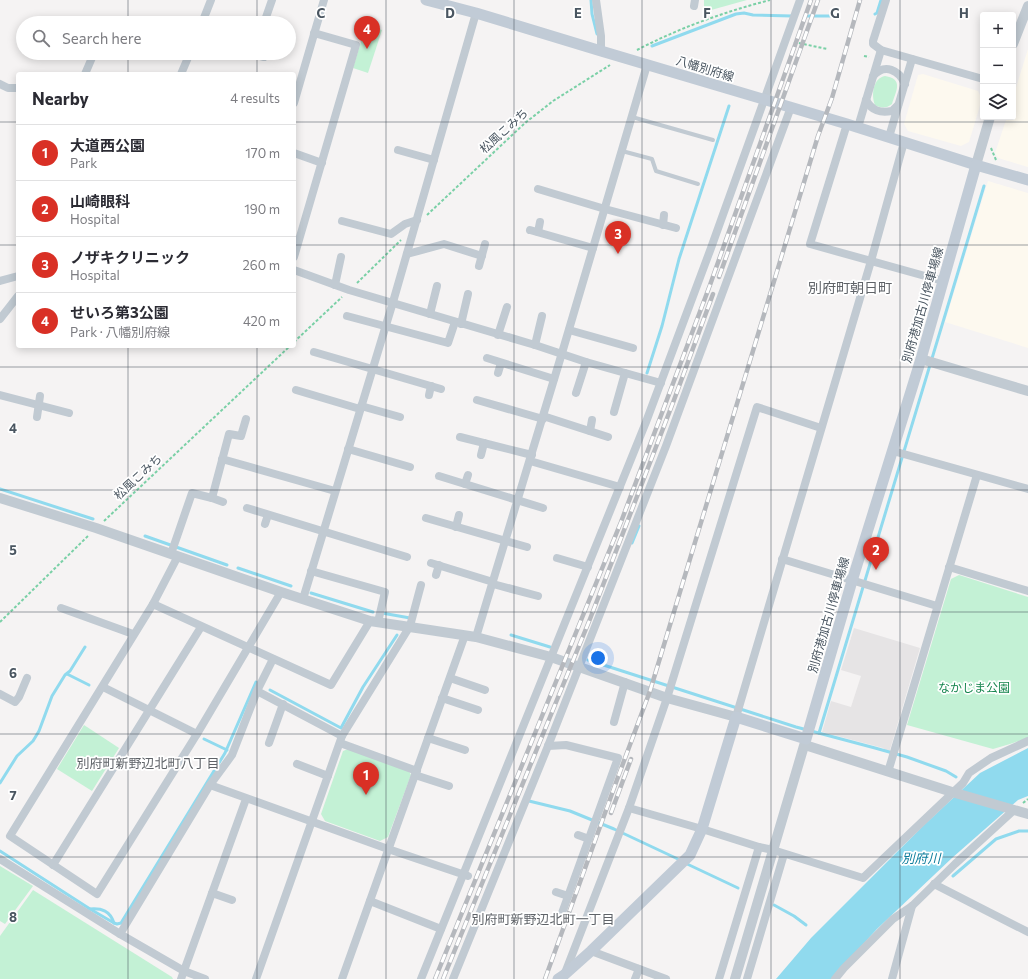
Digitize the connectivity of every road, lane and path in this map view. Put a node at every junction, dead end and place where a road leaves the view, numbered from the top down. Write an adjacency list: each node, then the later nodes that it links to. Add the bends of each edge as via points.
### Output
1 (211, 0): 11 (street)
2 (272, 0): 12 (street)
3 (324, 0): 13 (street)
4 (426, 0): 10 (main road, 八幡別府線)
5 (596, 0): 18 (street)
6 (770, 0): 21 (path, 松風こみち, via 685,28)
7 (800, 0): 15 (street)
8 (886, 0): 17 (street, via 873,41)
9 (1028, 6): 14 (street)
10 (476, 13): 18 (main road, 八幡別府線); 49 (street)
11 (205, 16)
12 (266, 16)
13 (314, 32): 33 (street); 51 (street, via 356,45)
14 (1016, 35)
15 (785, 40): 16 (path); 34 (street)
16 (826, 49)
17 (880, 50): 22 (street); 28 (street)
18 (601, 51): 21 (main road, 八幡別府線)
19 (864, 56): 20 (path)
20 (869, 57)
21 (622, 58): 25 (main road, 八幡別府線); 61 (path, 松風こみち, via 553,101 525,123)
22 (912, 59): 29 (street); 31 (street)
23 (91, 60): 26 (street)
24 (187, 60): 27 (street)
25 (647, 65): 34 (main road, 八幡別府線); 38 (street)
26 (86, 72)
27 (182, 72)
28 (873, 76): 31 (street, via 878,71 890,70 899,74); 35 (street)
29 (980, 78)
30 (0, 84): 32 (street)
31 (905, 84): 36 (street)
32 (16, 88)
33 (296, 96)
34 (763, 100): 37 (main road, 八幡別府線); 106 (street)
35 (866, 100): 36 (street, via 872,108 885,112 892,112); 41 (street)
36 (900, 102): 42 (street)
37 (791, 107): 40 (main road, 八幡別府線); 188 (street, via 666,446)
38 (632, 117): 43 (lane); 47 (street)
39 (989, 120): 45 (street)
40 (847, 124): 41 (main road, 八幡別府線); 71 (street, via 810,244)
41 (858, 127): 42 (main road, 八幡別府線)
42 (889, 137): 44 (main road, 八幡別府線)
43 (713, 140)
44 (904, 142): 52 (main road, 八幡別府線); 71 (street)
45 (982, 142): 50 (path, via 991,145 995,160); 52 (street)
46 (398, 150): 49 (street)
47 (622, 151): 54 (lane, via 652,159 656,171); 56 (street)
48 (296, 155): 51 (street)
49 (434, 160): 61 (street)
50 (1002, 162)
51 (322, 163): 67 (street)
52 (976, 165): 53 (main road); 76 (main road, 別府港加古川停車場線)
53 (1028, 180)
54 (698, 184)
55 (538, 189): 56 (street)
56 (605, 209): 63 (street); 66 (street)
57 (664, 215): 63 (street)
58 (361, 217): 62 (street)
59 (342, 221): 62 (street)
60 (540, 222): 66 (street, via 534,231)
61 (416, 223): 62 (street, via 405,224 391,234); 68 (street); 79 (path, 松風こみち)
62 (359, 225)
63 (663, 225): 64 (street)
64 (676, 228)
65 (485, 244): 69 (street)
66 (593, 248): 90 (street)
67 (296, 250)
68 (407, 254): 69 (street, via 444,244); 82 (street)
69 (482, 256): 72 (street)
70 (341, 258): 77 (street)
71 (871, 261): 76 (street); 125 (street)
72 (478, 266)
73 (296, 271): 77 (street)
74 (16, 277): 75 (street)
75 (0, 281)
76 (943, 281): 99 (main road, 別府港加古川停車場線)
77 (335, 285): 79 (street)
78 (437, 286): 84 (street)
79 (349, 290): 82 (street); 92 (path, 松風こみち)
80 (468, 294): 88 (street)
81 (16, 299): 87 (street)
82 (393, 302): 84 (street); 89 (street)
83 (507, 307): 91 (street)
84 (430, 314): 88 (street)
85 (347, 316): 89 (street)
86 (542, 316): 93 (street)
87 (0, 319)
88 (458, 323): 89 (street, via 448,343); 91 (street)
89 (385, 327): 102 (street)
90 (569, 330): 95 (street); 97 (street)
91 (498, 334): 93 (street)
92 (296, 340)
93 (535, 345): 97 (street)
94 (288, 348): 156 (path, 松風こみち)
95 (633, 348)
96 (314, 352): 102 (street)
97 (562, 353): 100 (street); 105 (street)
98 (487, 358): 101 (street)
99 (921, 359): 110 (street); 131 (main road, 別府港加古川停車場線)
100 (586, 362): 104 (street); 111 (street)
101 (501, 363): 103 (street); 105 (street)
102 (372, 369): 107 (street); 117 (street)
103 (498, 373)
104 (625, 373): 106 (street); 118 (street)
105 (554, 379): 122 (street)
106 (661, 383): 142 (street)
107 (431, 386): 108 (street); 113 (street)
108 (441, 389)
109 (296, 390): 117 (street)
110 (1028, 391)
111 (576, 392)
112 (0, 395): 116 (street)
113 (429, 395)
114 (40, 396): 116 (street)
115 (477, 400): 122 (street)
116 (39, 405): 119 (street); 120 (street)
117 (361, 407): 121 (street); 130 (street)
118 (614, 412)
119 (69, 413)
120 (37, 417)
121 (400, 417)
122 (543, 418): 126 (street); 134 (street)
123 (246, 419): 135 (street, via 241,436 229,434)
124 (592, 420): 126 (street)
125 (821, 428): 163 (street); 197 (street, via 757,407)
126 (590, 431): 128 (street)
127 (460, 437): 129 (street)
128 (608, 437)
129 (484, 443): 132 (street); 134 (street)
130 (348, 449): 136 (street); 144 (street)
131 (894, 451): 139 (street); 168 (main road, 別府港加古川停車場線)
132 (481, 454)
133 (402, 455): 136 (street)
134 (531, 458): 142 (street); 147 (street)
135 (222, 459): 144 (street); 146 (street)
136 (400, 464): 137 (street)
137 (410, 467)
138 (468, 474): 141 (street)
139 (977, 475): 143 (street); 165 (street)
140 (439, 476): 141 (street)
141 (465, 484): 147 (street)
142 (620, 487): 164 (street)
143 (1028, 489)
144 (335, 491): 157 (street)
145 (0, 498): 156 (street)
146 (212, 498): 148 (street); 160 (street, via 192,493)
147 (518, 500): 150 (street); 158 (street)
148 (223, 502)
149 (247, 508): 151 (street)
150 (543, 508)
151 (268, 515): 154 (street); 157 (street)
152 (459, 515): 155 (street)
153 (426, 518): 155 (street)
154 (265, 524)
155 (456, 527): 158 (street)
156 (96, 528): 160 (street); 179 (path, 松風こみち)
157 (323, 531): 161 (street); 166 (street)
158 (505, 542): 159 (street); 169 (street)
159 (527, 547)
160 (175, 555): 172 (street); 175 (street)
161 (407, 557)
162 (557, 558): 164 (street)
163 (782, 559): 168 (street); 201 (street)
164 (588, 567): 186 (street)
165 (949, 567): 171 (street); 176 (street)
166 (311, 571): 174 (street); 178 (street, via 385,592)
167 (436, 575): 169 (street, via 435,564)
168 (852, 581): 176 (street); 206 (main road, 別府港加古川停車場線)
169 (493, 583): 173 (street); 184 (street)
170 (422, 585): 181 (street)
171 (1028, 591)
172 (281, 592): 174 (street); 185 (street)
173 (538, 596)
174 (303, 599): 178 (street)
175 (153, 604): 180 (street); 182 (street)
176 (937, 606): 212 (street)
177 (61, 608): 182 (street)
178 (374, 621): 181 (street); 187 (street, via 331,685)
179 (0, 622)
180 (201, 626): 185 (street); 199 (street)
181 (410, 626): 183 (street); 205 (street)
182 (134, 634): 192 (street)
183 (465, 635): 184 (street); 190 (street)
184 (476, 637): 186 (street)
185 (248, 648): 187 (street); 203 (street)
186 (551, 657): 188 (street); 232 (street)
187 (273, 659): 194 (street)
188 (580, 668): 191 (street); 209 (street)
189 (27, 678): 195 (street, via 16,702)
190 (450, 678): 193 (street); 196 (street)
191 (625, 682): 197 (street); 202 (street)
192 (103, 687): 199 (street); 231 (street, via 10,836)
193 (485, 690)
194 (257, 691): 198 (street); 215 (street, via 232,754)
195 (0, 694)
196 (442, 698): 200 (street); 204 (street)
197 (667, 698): 201 (street); 219 (street)
198 (284, 704): 205 (street); 208 (street)
199 (150, 710): 203 (street); 231 (street)
200 (478, 710)
201 (736, 716): 206 (main road); 223 (main road)
202 (614, 722)
203 (198, 734): 231 (street, via 97,894)
204 (428, 738): 210 (street); 213 (street)
205 (341, 740): 213 (street); 214 (street)
206 (806, 740): 212 (street); 228 (street)
207 (1028, 741): 217 (street, via 991,758 969,773 963,783)
208 (270, 743)
209 (548, 746): 225 (street, via 566,745 618,758); 252 (street)
210 (465, 750)
211 (297, 764): 214 (street)
212 (888, 772): 217 (street)
213 (416, 773): 216 (street); 227 (street)
214 (328, 776): 222 (street)
215 (210, 785): 218 (street); 243 (street)
216 (449, 786)
217 (952, 792): 220 (street); 229 (street, via 863,878)
218 (246, 799): 222 (street); 235 (street)
219 (628, 808): 223 (street); 247 (street)
220 (1014, 810): 221 (street); 233 (street)
221 (1028, 814)
222 (312, 822): 227 (street); 249 (street)
223 (702, 828): 226 (street); 244 (main road, via 690,855)
224 (578, 834): 225 (street)
225 (589, 839): 236 (street)
226 (759, 847): 228 (street); 255 (street)
227 (388, 849): 232 (street); 238 (street)
228 (773, 850): 229 (street); 256 (street)
229 (784, 854): 257 (street)
230 (0, 859): 243 (street)
231 (53, 865)
232 (466, 875): 241 (street)
233 (934, 884): 239 (street); 242 (street)
234 (556, 892): 236 (street)
235 (212, 893): 237 (street); 246 (street)
236 (568, 896): 240 (street)
237 (232, 900)
238 (370, 902): 241 (street); 250 (street)
239 (912, 906): 258 (street, via 893,919); 259 (street)
240 (562, 914)
241 (441, 929): 251 (street)
242 (1028, 932)
243 (120, 934): 246 (street)
244 (590, 951): 245 (street); 247 (main road)
245 (639, 969): 253 (street); 254 (street)
246 (183, 975): 248 (street)
247 (562, 978)
248 (205, 979)
249 (256, 979)
250 (342, 979)
251 (421, 979)
252 (453, 979)
253 (635, 979)
254 (666, 979)
255 (719, 979)
256 (735, 979)
257 (747, 979)
258 (835, 979)
259 (892, 979)

